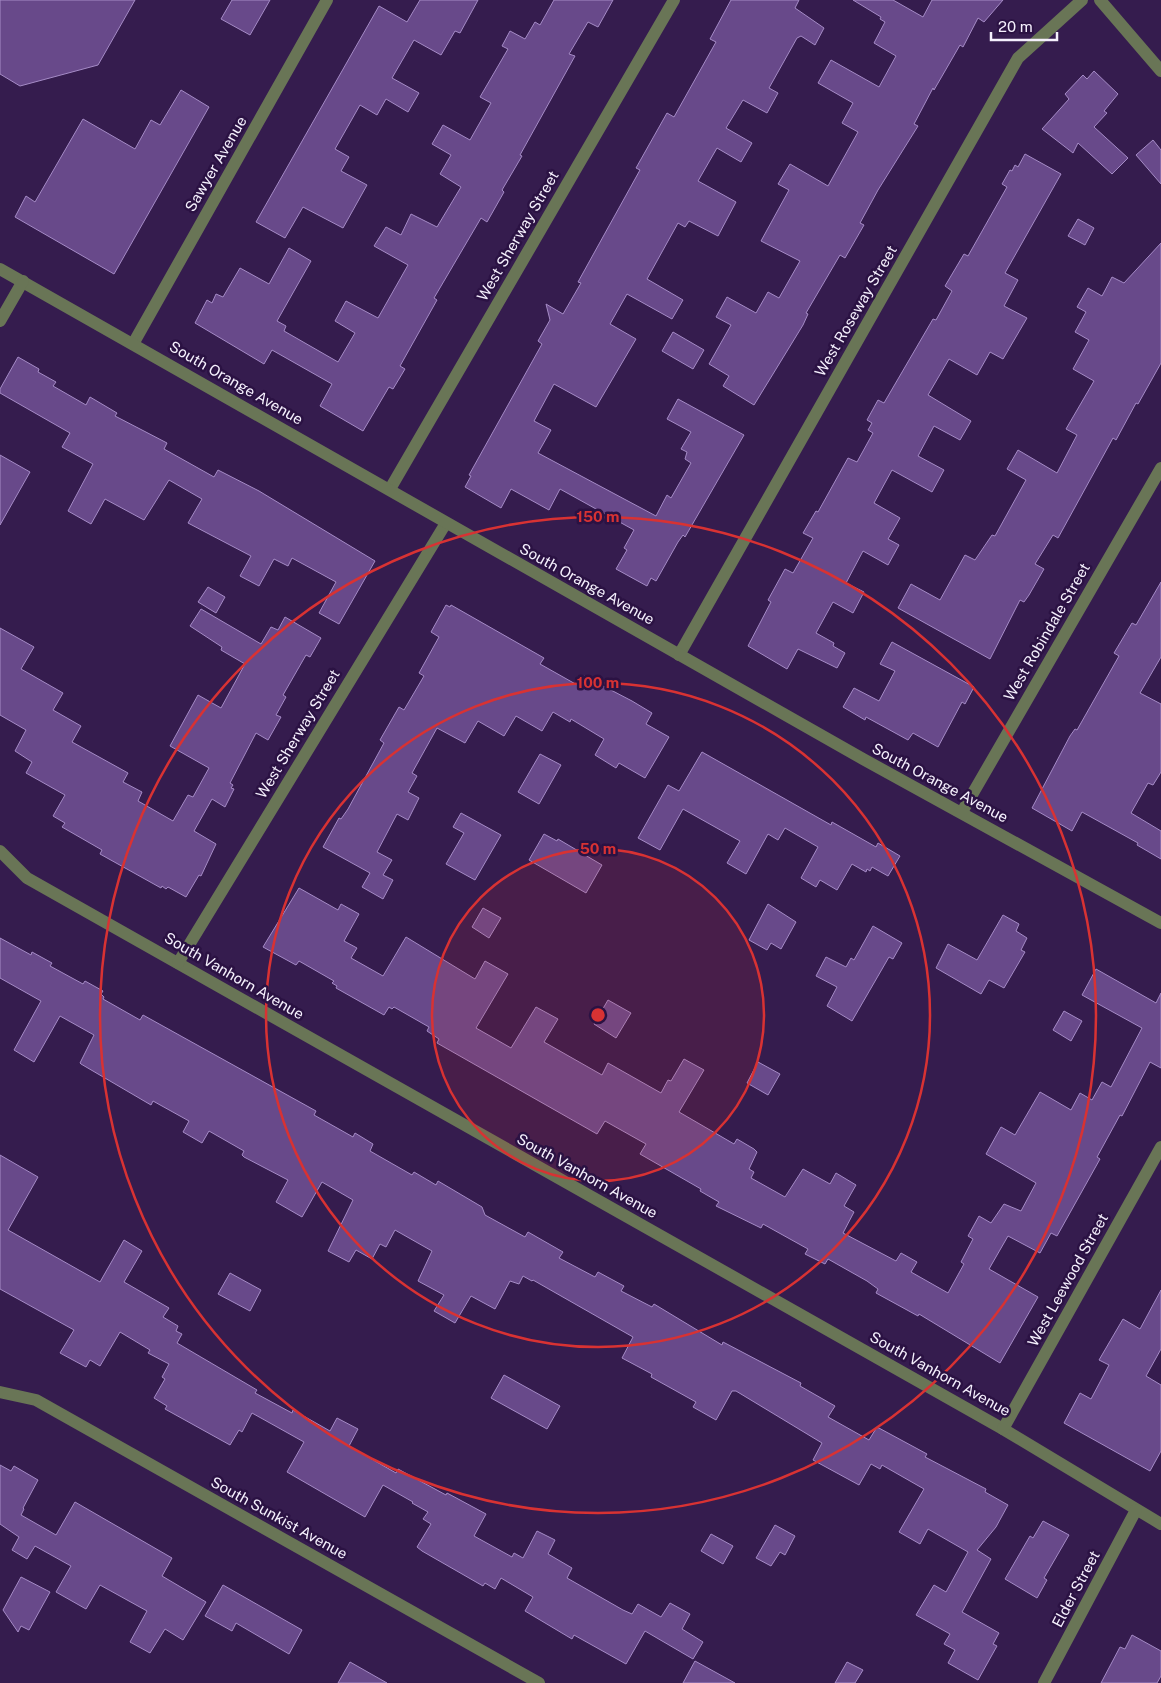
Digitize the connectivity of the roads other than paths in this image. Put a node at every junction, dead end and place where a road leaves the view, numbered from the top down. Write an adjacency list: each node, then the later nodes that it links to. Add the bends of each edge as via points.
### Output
1 (327, 0): 9 (street, Sawyer Avenue)
2 (674, 0): 11 (street, West Sherway Street)
3 (1082, 0): 13 (street, West Roseway Street, via 1018,58)
4 (1100, 0): 5 (street)
5 (1161, 70)
6 (0, 269): 7 (street, South Orange Avenue)
7 (23, 280): 8 (street); 9 (street, South Orange Avenue)
8 (0, 321)
9 (132, 344): 11 (street, South Orange Avenue)
10 (1161, 468): 14 (street, West Robindale Street)
11 (390, 489): 12 (street, South Orange Avenue)
12 (446, 523): 13 (street, South Orange Avenue); 17 (street, West Sherway Street)
13 (679, 654): 14 (street, South Orange Avenue, via 863,760)
14 (962, 812): 16 (street, South Orange Avenue)
15 (0, 851): 17 (street, South Vanhorn Avenue, via 27,878)
16 (1161, 923)
17 (178, 963): 20 (street, South Vanhorn Avenue)
18 (1161, 1147): 20 (street, West Leewood Street)
19 (0, 1392): 23 (street, South Sunkist Avenue, via 36,1400)
20 (1003, 1429): 21 (street, South Vanhorn Avenue)
21 (1136, 1510): 22 (street, South Vanhorn Avenue); 24 (street, Elder Street)
22 (1161, 1524)
23 (539, 1683)
24 (1044, 1683)

